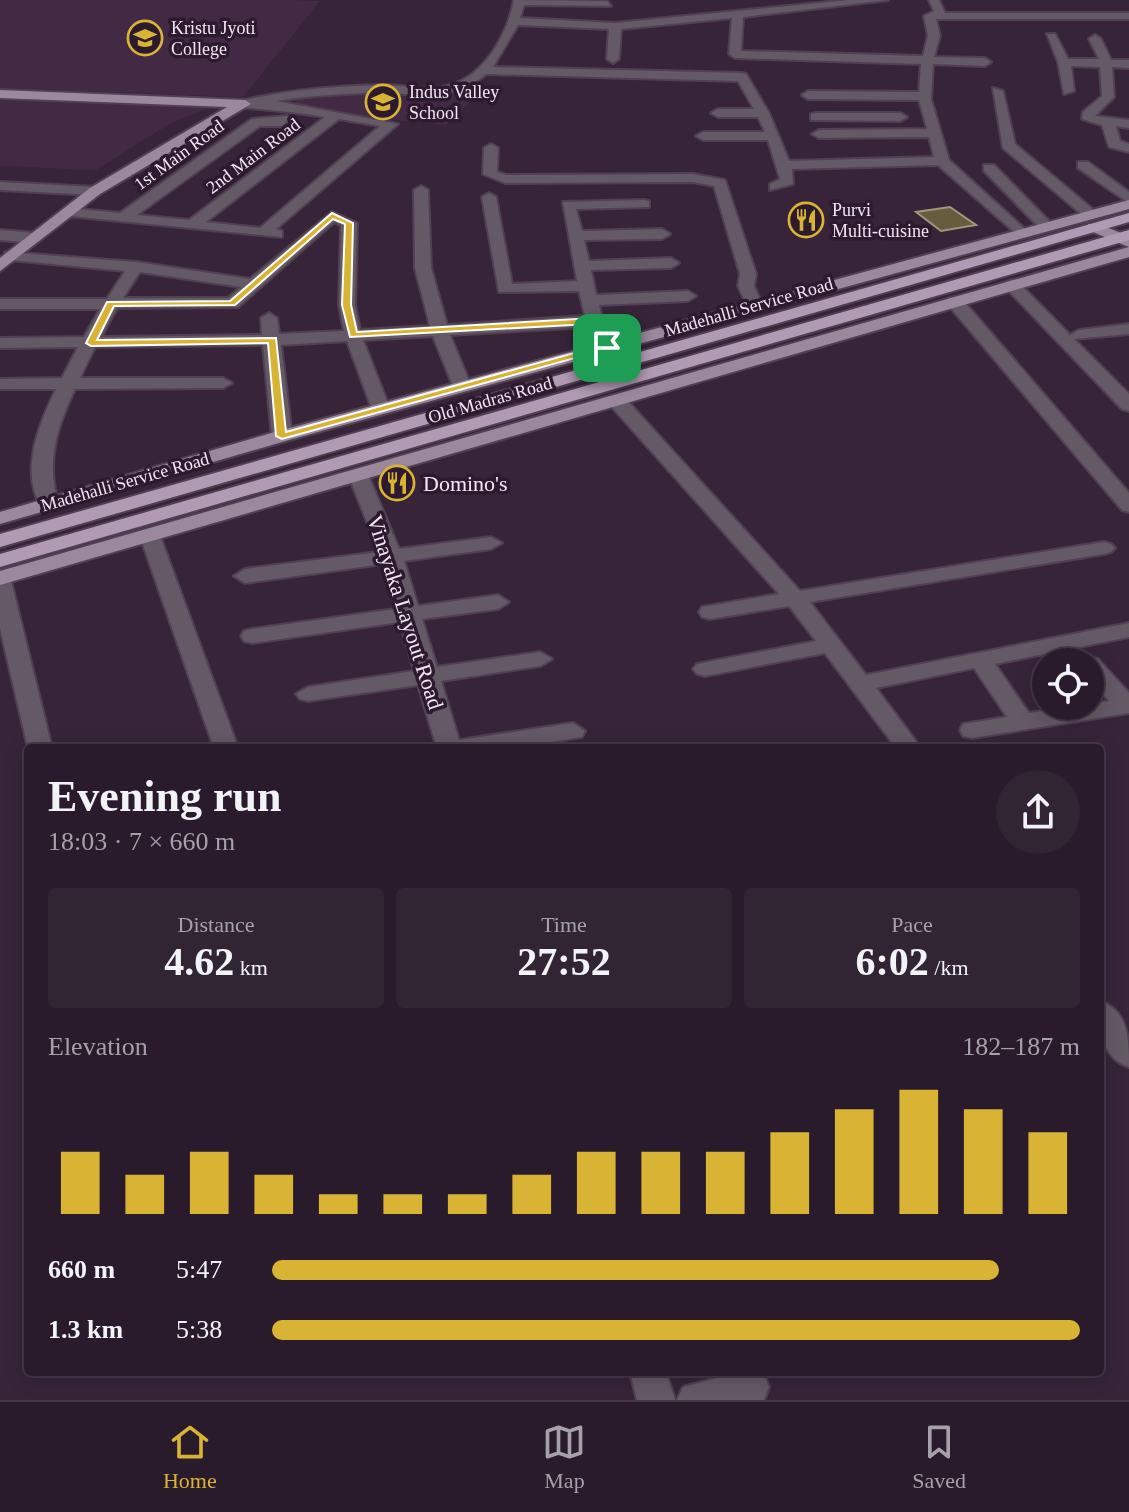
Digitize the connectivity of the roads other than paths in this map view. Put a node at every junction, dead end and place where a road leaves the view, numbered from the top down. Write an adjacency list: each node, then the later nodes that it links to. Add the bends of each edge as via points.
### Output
1 (705, 0): 13 (street)
2 (883, 0): 6 (street)
3 (934, 0): 10 (street, via 940,12)
4 (997, 0): 11 (street)
5 (519, 1): 7 (street); 14 (street)
6 (810, 3): 8 (street)
7 (607, 4)
8 (759, 6): 9 (street)
9 (738, 13): 13 (street); 21 (street)
10 (930, 16): 11 (street, via 974,21); 23 (street, via 934,36)
11 (1007, 16): 12 (street)
12 (1129, 16)
13 (703, 17): 15 (street, via 649,18)
14 (515, 21): 15 (street); 28 (street)
15 (615, 26): 22 (street)
16 (1035, 26): 17 (street)
17 (1129, 26)
18 (1051, 36): 25 (street)
19 (1095, 39): 26 (street)
20 (878, 46): 21 (street)
21 (736, 53): 23 (street)
22 (613, 59)
23 (927, 60): 24 (street); 37 (street)
24 (985, 62)
25 (1064, 62): 26 (street); 32 (street)
26 (1104, 64): 27 (street); 45 (street, via 1108,97 1088,115)
27 (1129, 64)
28 (482, 70): 29 (street); 34 (street, via 742,77)
29 (467, 84): 30 (street); 38 (street, via 300,93)
30 (626, 89)
31 (997, 91): 69 (street, via 1008,145)
32 (1068, 91)
33 (737, 92): 34 (street)
34 (753, 93): 40 (street)
35 (0, 94): 38 (main road)
36 (808, 95): 37 (street)
37 (925, 96): 43 (street)
38 (250, 102): 41 (street); 60 (main road)
39 (718, 113): 40 (street)
40 (761, 113): 50 (street)
41 (335, 116): 70 (street, 2nd Main Road); 72 (street, via 391,124)
42 (816, 117): 43 (street)
43 (930, 117): 47 (street)
44 (282, 119): 68 (street, 1st Main Road, via 257,122)
45 (1108, 123): 46 (street); 52 (street, via 1114,144)
46 (1129, 124)
47 (934, 133): 48 (street); 53 (street)
48 (819, 134)
49 (703, 136): 50 (street)
50 (770, 136): 54 (street)
51 (491, 148): 91 (street, via 490,174 505,179 693,178 720,183)
52 (1129, 148)
53 (942, 161): 54 (street); 73 (street)
54 (784, 165): 58 (street, via 788,181)
55 (1083, 165): 62 (street)
56 (989, 168): 71 (street)
57 (0, 186): 60 (street)
58 (775, 187)
59 (421, 190): 94 (street, via 422,279)
60 (95, 191): 65 (main road)
61 (489, 197): 86 (street, via 505,289)
62 (1129, 201): 69 (main road, Madehalli Service Road)
63 (346, 204): 66 (street)
64 (644, 204): 76 (street, via 568,205)
65 (69, 212): 68 (street); 78 (main road)
66 (332, 216): 77 (street); 96 (street, via 349,223 347,305)
67 (1129, 217): 69 (highway, Old Madras Road)
68 (123, 218): 70 (street)
69 (1092, 221): 71 (main road, Madehalli Service Road); 79 (main road); 115 (highway, Old Madras Road, via 465,411)
70 (192, 225): 72 (street)
71 (1047, 227): 73 (main road, Madehalli Service Road)
72 (264, 232): 77 (street)
73 (1021, 233): 91 (main road, Madehalli Service Road)
74 (662, 234): 76 (street)
75 (0, 235): 78 (street)
76 (575, 236): 82 (street)
77 (308, 237): 84 (street)
78 (35, 238): 80 (main road)
79 (1126, 242): 85 (main road); 119 (highway, Old Madras Road)
80 (6, 261): 83 (street)
81 (671, 263): 82 (street)
82 (582, 266): 86 (street)
83 (136, 267): 84 (street); 90 (street)
84 (253, 284): 90 (street, via 232,303)
85 (1012, 285): 88 (main road); 107 (street)
86 (588, 293): 87 (street); 93 (street)
87 (688, 296)
88 (955, 302): 106 (main road); 112 (street)
89 (0, 304): 90 (street)
90 (110, 304): 100 (street)
91 (755, 306): 101 (main road, Madehalli Service Road)
92 (269, 318): 98 (street)
93 (594, 321): 94 (street); 101 (street)
94 (438, 329): 96 (street); 105 (street)
95 (1129, 329): 97 (street)
96 (353, 335): 98 (street); 108 (street)
97 (1079, 335)
98 (273, 340): 100 (street); 109 (street)
99 (0, 343): 100 (street)
100 (91, 343): 104 (street)
101 (607, 348): 105 (main road, Madehalli Service Road)
102 (223, 383): 104 (street)
103 (0, 384): 104 (street)
104 (69, 384): 111 (street, via 43,460)
105 (462, 386): 108 (main road, Madehalli Service Road)
106 (617, 401): 110 (main road); 122 (street)
107 (1129, 405)
108 (381, 409): 109 (main road, Madehalli Service Road)
109 (282, 436): 111 (main road, Madehalli Service Road)
110 (359, 477): 114 (main road); 118 (street, Vinayaka Layout Road)
111 (49, 504): 113 (main road, Madehalli Service Road)
112 (1129, 506)
113 (0, 518)
114 (150, 536): 121 (main road); 143 (street)
115 (0, 541)
116 (491, 543): 118 (street)
117 (1104, 548): 122 (street)
118 (392, 557): 120 (street); 125 (street, Vinayaka Layout Road)
119 (0, 561)
120 (245, 576)
121 (0, 580): 142 (street)
122 (795, 598): 124 (street); 129 (street)
123 (498, 602): 125 (street)
124 (710, 612)
125 (408, 614): 127 (street); 134 (street, Vinayaka Layout Road)
126 (1129, 630): 128 (street)
127 (252, 636)
128 (1070, 641): 130 (street); 131 (street)
129 (828, 646): 133 (street); 136 (street)
130 (1076, 648)
131 (979, 658): 136 (street); 139 (street)
132 (540, 659): 134 (street)
133 (705, 669)
134 (426, 675): 137 (street); 144 (street, Vinayaka Layout Road)
135 (1104, 680): 138 (street)
136 (858, 684): 146 (street)
137 (308, 694)
138 (1128, 706): 139 (street)
139 (1023, 722): 140 (street)
140 (972, 730)
141 (573, 731): 145 (street)
142 (39, 744)
143 (225, 744)
144 (448, 744)
145 (486, 744)
146 (906, 744)
147 (1104, 1019): 148 (street)
148 (1129, 1055)
149 (649, 1376): 151 (street)
150 (751, 1387): 152 (street)
151 (656, 1400)
152 (696, 1400)

